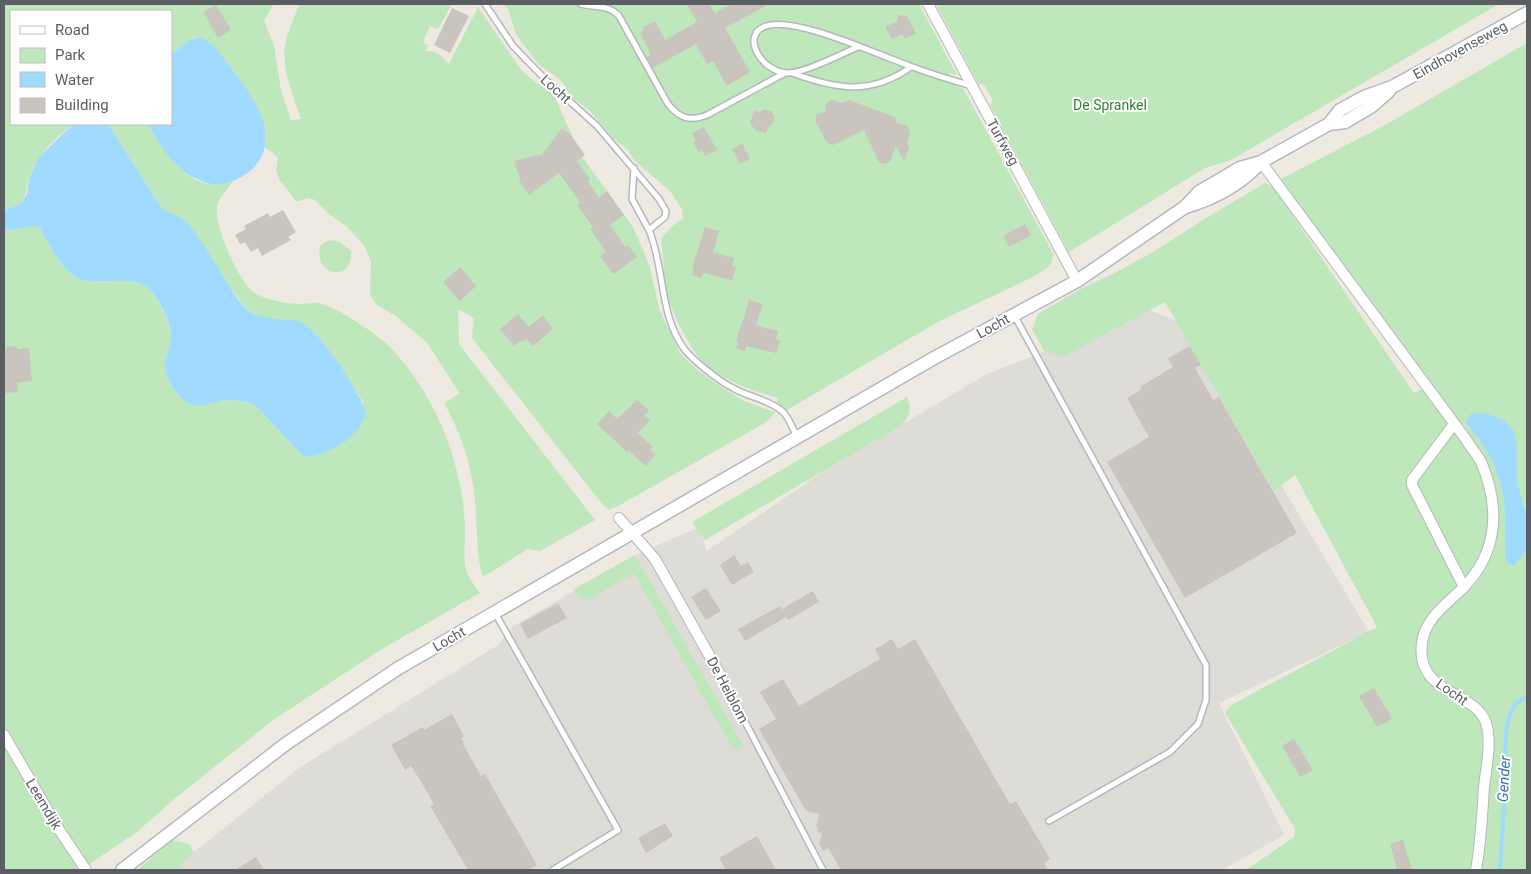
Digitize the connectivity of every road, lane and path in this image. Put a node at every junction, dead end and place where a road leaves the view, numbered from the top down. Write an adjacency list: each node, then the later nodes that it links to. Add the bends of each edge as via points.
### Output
1 (485, 4): 10 (lane, Locht, via 513,46 597,126)
2 (581, 4): 7 (lane, via 605,7 619,16 668,104 677,114 688,119 699,119)
3 (928, 4): 8 (street, Turfweg)
4 (1527, 12): 9 (street, Eindhovenseweg, via 1392,87 1372,106 1345,122 1329,124)
5 (858, 47): 6 (lane); 7 (lane); 7 (lane, via 788,24 773,24 757,31 755,47 765,65)
6 (911, 67): 7 (lane, via 880,82 857,88 815,82); 8 (lane)
7 (789, 73)
8 (972, 86): 12 (street, Turfweg)
9 (1261, 162): 12 (street, Locht, via 1246,178 1205,201 1185,207); 14 (street, Locht)
10 (634, 168): 11 (lane, via 632,199); 11 (lane, Locht, via 666,211 665,217)
11 (649, 230): 15 (lane, via 656,245 669,321 686,350 733,389 782,411)
12 (1077, 281): 13 (street, Locht)
13 (1014, 314): 15 (street, Locht); 22 (lane, via 1206,665 1206,700 1198,724 1170,752)
14 (1454, 424): 18 (street, Locht, via 1481,463 1494,517 1489,550 1478,571); 18 (street, via 1412,480 1412,485)
15 (797, 438): 17 (street, Locht)
16 (619, 518): 17 (street, De Heiblom)
17 (632, 533): 19 (street, Locht); 20 (street, De Heiblom, via 654,560)
18 (1464, 587): 27 (street, Locht, via 1432,618 1422,641 1422,660 1434,681 1478,709 1486,723 1488,746)
19 (494, 613): 24 (street, Locht, via 397,669 303,732); 25 (lane, via 618,830)
20 (722, 678): 26 (lane, De Heiblom)
21 (4, 735): 23 (street, Leemdijk)
22 (1049, 822)
23 (86, 870)
24 (122, 870)
25 (553, 870)
26 (824, 870)
27 (1476, 870)

